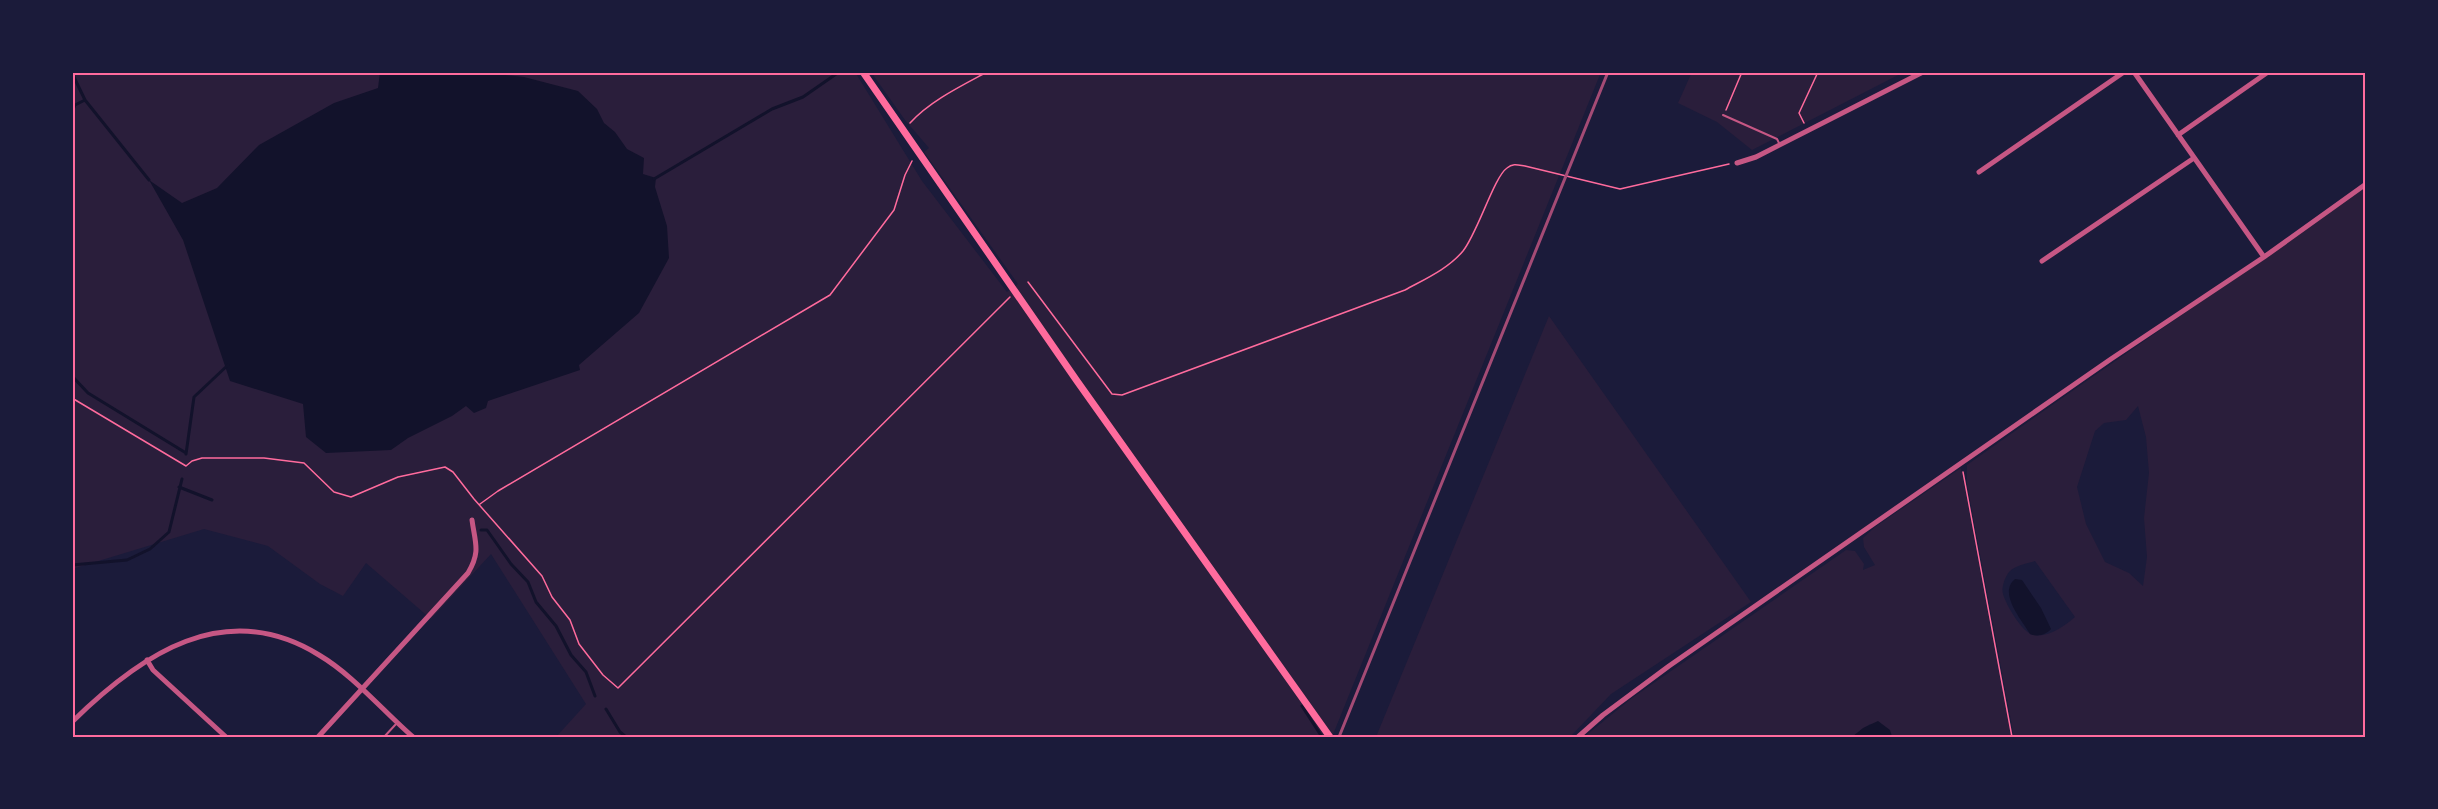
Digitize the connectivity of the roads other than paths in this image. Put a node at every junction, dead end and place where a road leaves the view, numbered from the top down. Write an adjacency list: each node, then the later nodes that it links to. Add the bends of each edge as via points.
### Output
1 (863, 72): 24 (main road)
2 (1923, 72): 8 (street)
3 (2124, 72): 11 (street)
4 (2134, 72): 7 (street)
5 (2268, 72): 7 (street)
6 (1723, 115): 8 (lane, via 1777,139)
7 (2178, 135): 9 (street)
8 (1780, 146): 10 (street)
9 (2194, 158): 13 (street); 14 (street)
10 (1737, 163)
11 (1979, 172)
12 (2366, 184): 13 (street)
13 (2264, 257): 25 (street, via 1669,666)
14 (2042, 261)
15 (472, 520): 17 (street, via 477,549 468,573)
16 (147, 660): 17 (street, via 204,635 262,632 321,656); 18 (street); 20 (street)
17 (360, 689): 19 (street); 21 (street)
18 (72, 722)
19 (397, 723): 22 (lane); 23 (street)
20 (226, 737)
21 (318, 737)
22 (384, 737)
23 (412, 737)
24 (1330, 737)
25 (1578, 737)

